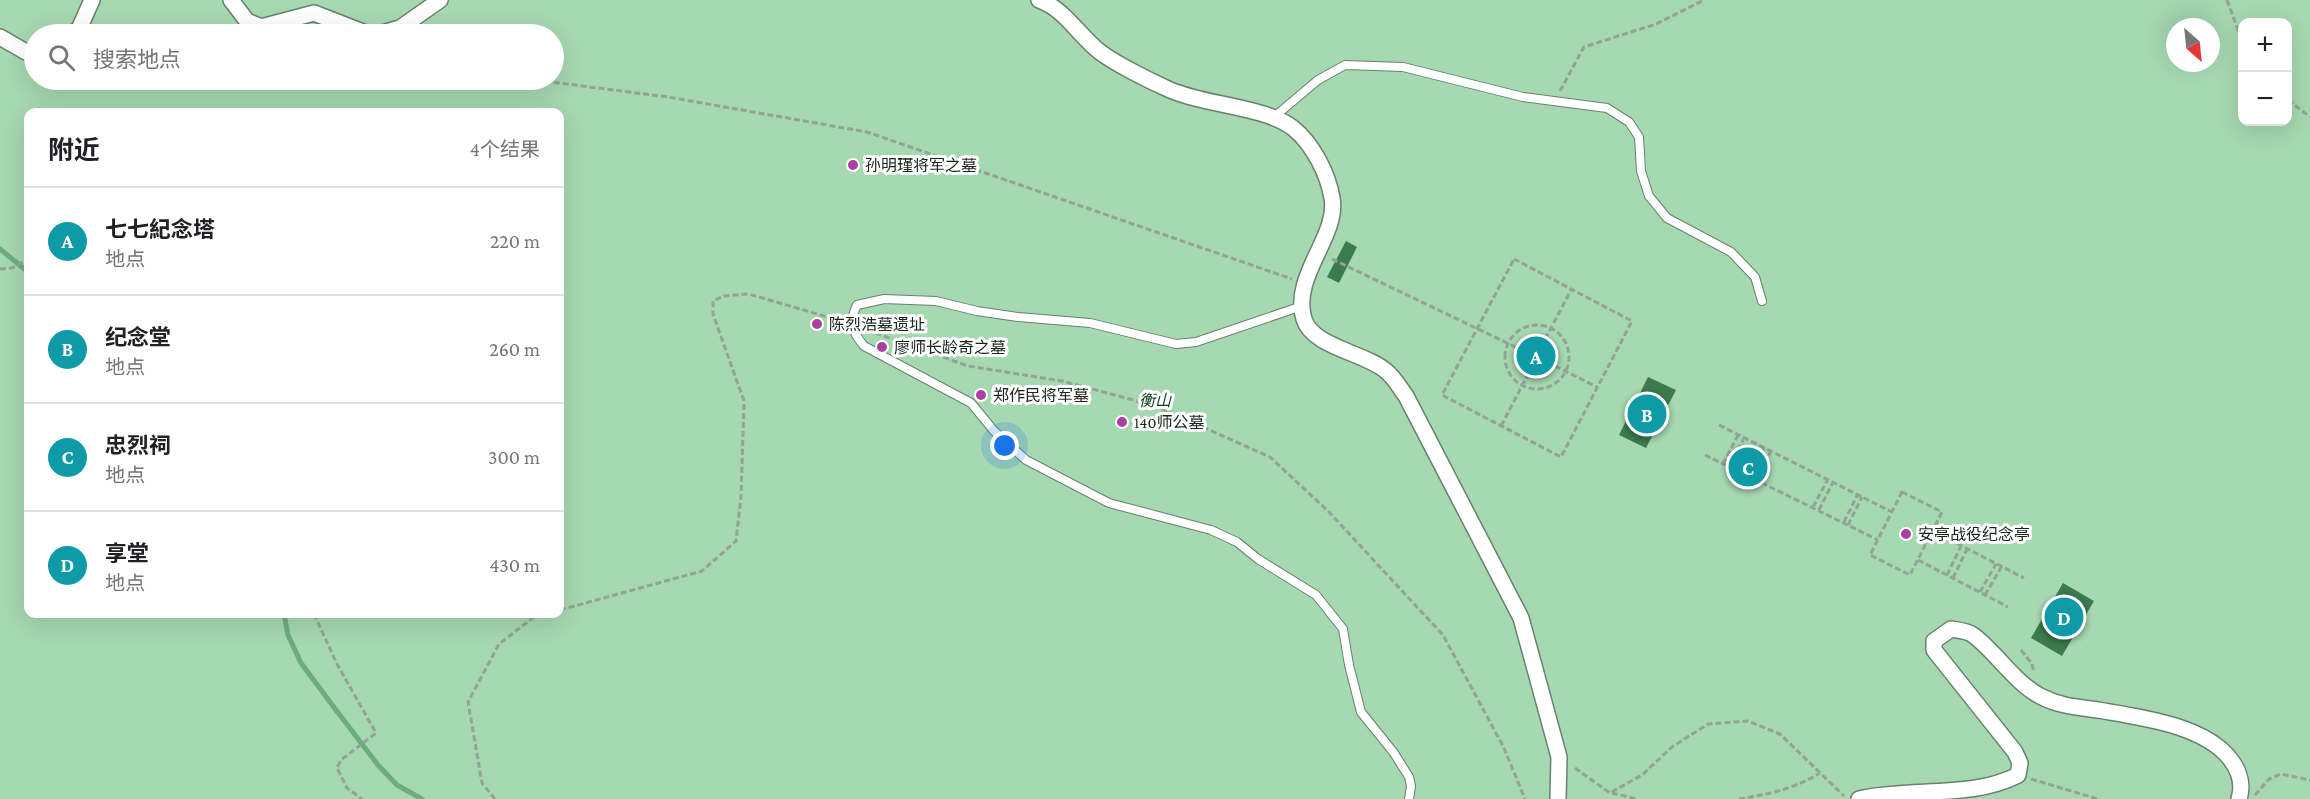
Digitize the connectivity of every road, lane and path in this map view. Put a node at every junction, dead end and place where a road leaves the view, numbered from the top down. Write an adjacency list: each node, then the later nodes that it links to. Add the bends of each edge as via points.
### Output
1 (92, 0): 7 (street)
2 (231, 0): 8 (street)
3 (440, 0): 11 (street)
4 (1039, 0): 19 (street, via 1050,4 1100,52 1170,90)
5 (1704, 0): 16 (path, via 1656,24 1584,47)
6 (2227, 0): 12 (path)
7 (81, 24)
8 (254, 24)
9 (272, 24): 10 (street, via 314,13)
10 (342, 24)
11 (406, 24)
12 (2238, 30)
13 (0, 37): 14 (street)
14 (24, 51)
15 (564, 84): 23 (path, via 668,97 867,132)
16 (1554, 102): 19 (lane, via 1484,89 1403,67 1346,65 1318,80); 25 (lane, via 1607,108 1629,122 1639,137 1641,171 1648,196 1667,218 1731,252 1755,278)
17 (2292, 103): 18 (path)
18 (2310, 117)
19 (1273, 118): 20 (street, via 1292,127 1308,142 1332,198 1333,214)
20 (1317, 251): 23 (street); 28 (path)
21 (24, 261): 22 (path)
22 (0, 269)
23 (1305, 284): 26 (street)
24 (1571, 289): 28 (path, via 1514,259); 29 (path); 44 (path, via 1632,321 1560,457)
25 (1762, 301)
26 (1302, 306): 27 (lane, via 1196,342 1176,344 1090,323 1018,317 936,301 884,299 857,305); 80 (street, via 1310,333 1386,370 1406,396 1521,618)
27 (852, 324): 77 (path, via 749,294 713,301 713,314 744,401 736,542 702,571); 88 (lane, via 864,346 971,403 1026,460 1109,503 1220,534 1316,595 1342,629 1361,712 1409,777); 89 (path, via 969,366 1062,381 1156,406 1270,457 1329,512 1443,635 1504,748)
28 (1477, 328): 30 (path); 44 (path, via 1442,395)
29 (1551, 328): 30 (path, via 1524,327); 31 (path); 35 (path, via 1568,349)
30 (1508, 343): 32 (path); 36 (path, via 1508,372)
31 (1541, 347): 32 (path, via 1531,342); 33 (path, via 1552,352)
32 (1526, 352): 34 (path, via 1521,361)
33 (1547, 362): 34 (path, via 1542,372); 35 (path)
34 (1532, 366): 36 (path)
35 (1565, 371): 36 (path, via 1560,379 1542,388); 37 (path)
36 (1523, 385): 44 (path)
37 (1597, 387)
38 (1639, 396): 40 (path)
39 (1633, 407): 42 (path)
40 (1666, 410)
41 (1628, 417): 45 (path)
42 (1660, 421)
43 (1719, 425): 46 (path)
44 (1501, 426)
45 (1655, 431)
46 (1738, 435): 47 (path); 51 (path)
47 (1744, 438): 48 (path); 52 (path)
48 (1764, 448): 49 (path); 53 (path)
49 (1771, 451): 54 (path); 55 (path)
50 (1705, 454): 51 (path)
51 (1723, 464): 52 (path)
52 (1729, 466): 53 (path)
53 (1749, 476): 55 (path)
54 (1827, 479): 56 (path); 59 (path)
55 (1757, 480): 59 (path)
56 (1833, 482): 57 (path); 60 (path)
57 (1858, 494): 58 (path); 62 (path)
58 (1862, 496): 61 (path); 63 (path)
59 (1813, 508): 60 (path)
60 (1818, 511): 62 (path)
61 (1892, 512): 64 (path, via 1902,492 1942,512); 65 (path)
62 (1843, 523): 63 (path)
63 (1848, 525): 65 (path)
64 (1933, 531): 66 (path); 68 (path)
65 (1878, 540): 68 (path, via 1870,555 1910,575)
66 (1961, 546): 67 (path); 71 (path)
67 (1967, 549): 69 (path); 72 (path)
68 (1918, 560): 71 (path)
69 (1996, 564): 70 (path); 74 (path)
70 (2001, 566): 73 (path); 75 (path)
71 (1947, 575): 72 (path)
72 (1953, 578): 74 (path)
73 (2024, 578)
74 (1980, 592): 75 (path)
75 (1985, 595): 76 (path)
76 (2008, 607)
77 (564, 609)
78 (316, 618): 86 (path, via 376,733 341,760 337,768 347,788)
79 (533, 618): 87 (path, via 499,644 468,702 482,783)
80 (1558, 757): 84 (path); 90 (street)
81 (1821, 773): 84 (path, via 1780,734 1748,721 1708,724 1672,747 1642,776); 92 (path, via 1761,796); 93 (path)
82 (2018, 775): 85 (street, via 2020,763 2015,752 1934,650 1934,641 1952,629 1972,633 2037,695 2058,705 2156,722 2203,736 2218,745 2234,764); 94 (street, via 1984,791); 95 (path)
83 (2310, 780): 85 (path, via 2281,774)
84 (1610, 793): 91 (path)
85 (2246, 798)
86 (362, 799)
87 (495, 799)
88 (1409, 799)
89 (1525, 799)
90 (1558, 799)
91 (1637, 799)
92 (1739, 799)
93 (1848, 799)
94 (1859, 799)
95 (2098, 799)

